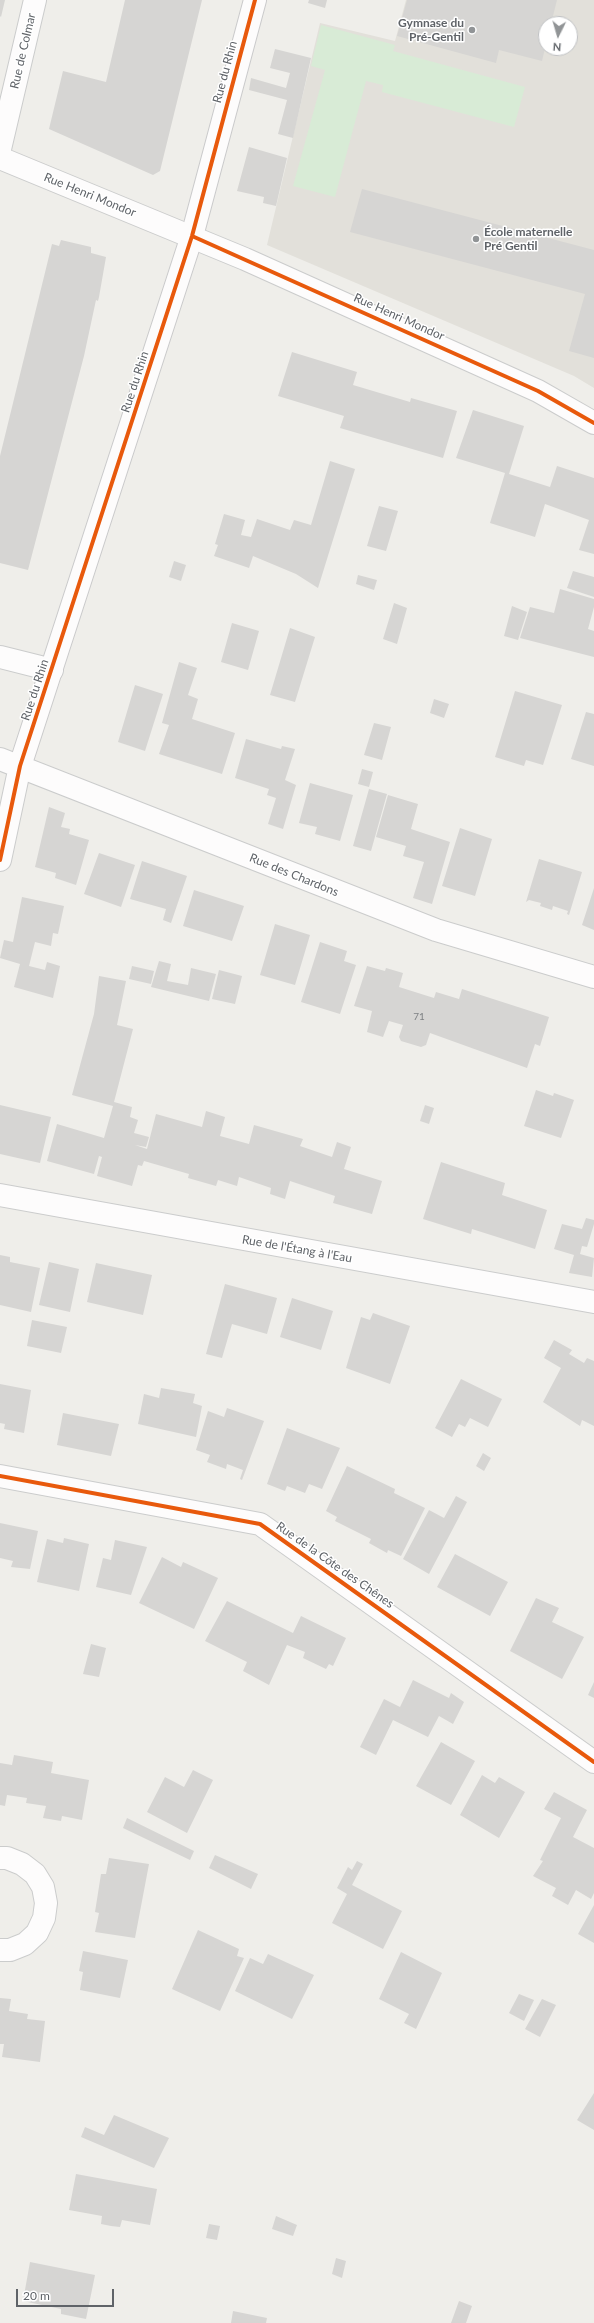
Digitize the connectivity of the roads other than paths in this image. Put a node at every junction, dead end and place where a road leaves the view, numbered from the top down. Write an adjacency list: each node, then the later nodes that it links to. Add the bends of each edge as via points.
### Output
1 (35, 0): 3 (street, Rue de Colmar)
2 (255, 0): 5 (street, Rue du Rhin)
3 (0, 149)
4 (0, 158): 5 (street, Rue Henri Mondor)
5 (192, 236): 6 (street, Rue Henri Mondor, via 538,391); 8 (street, Rue du Rhin)
6 (594, 423)
7 (0, 657): 8 (street)
8 (52, 670): 10 (street, Rue du Rhin)
9 (0, 758): 10 (street, Rue des Chardons)
10 (20, 766): 11 (street, Rue du Rhin); 12 (street, Rue des Chardons, via 436,930)
11 (0, 860)
12 (594, 977)
13 (0, 1195): 14 (street, Rue de l'Étang à l'Eau)
14 (594, 1302)
15 (0, 1476): 16 (street, Rue de la Côte des Chênes, via 260,1524)
16 (594, 1762)
17 (0, 1858): 18 (street, via 8,1858 22,1864 35,1874 43,1887 46,1903 44,1918 37,1933 25,1944 10,1950)
18 (0, 1950)

